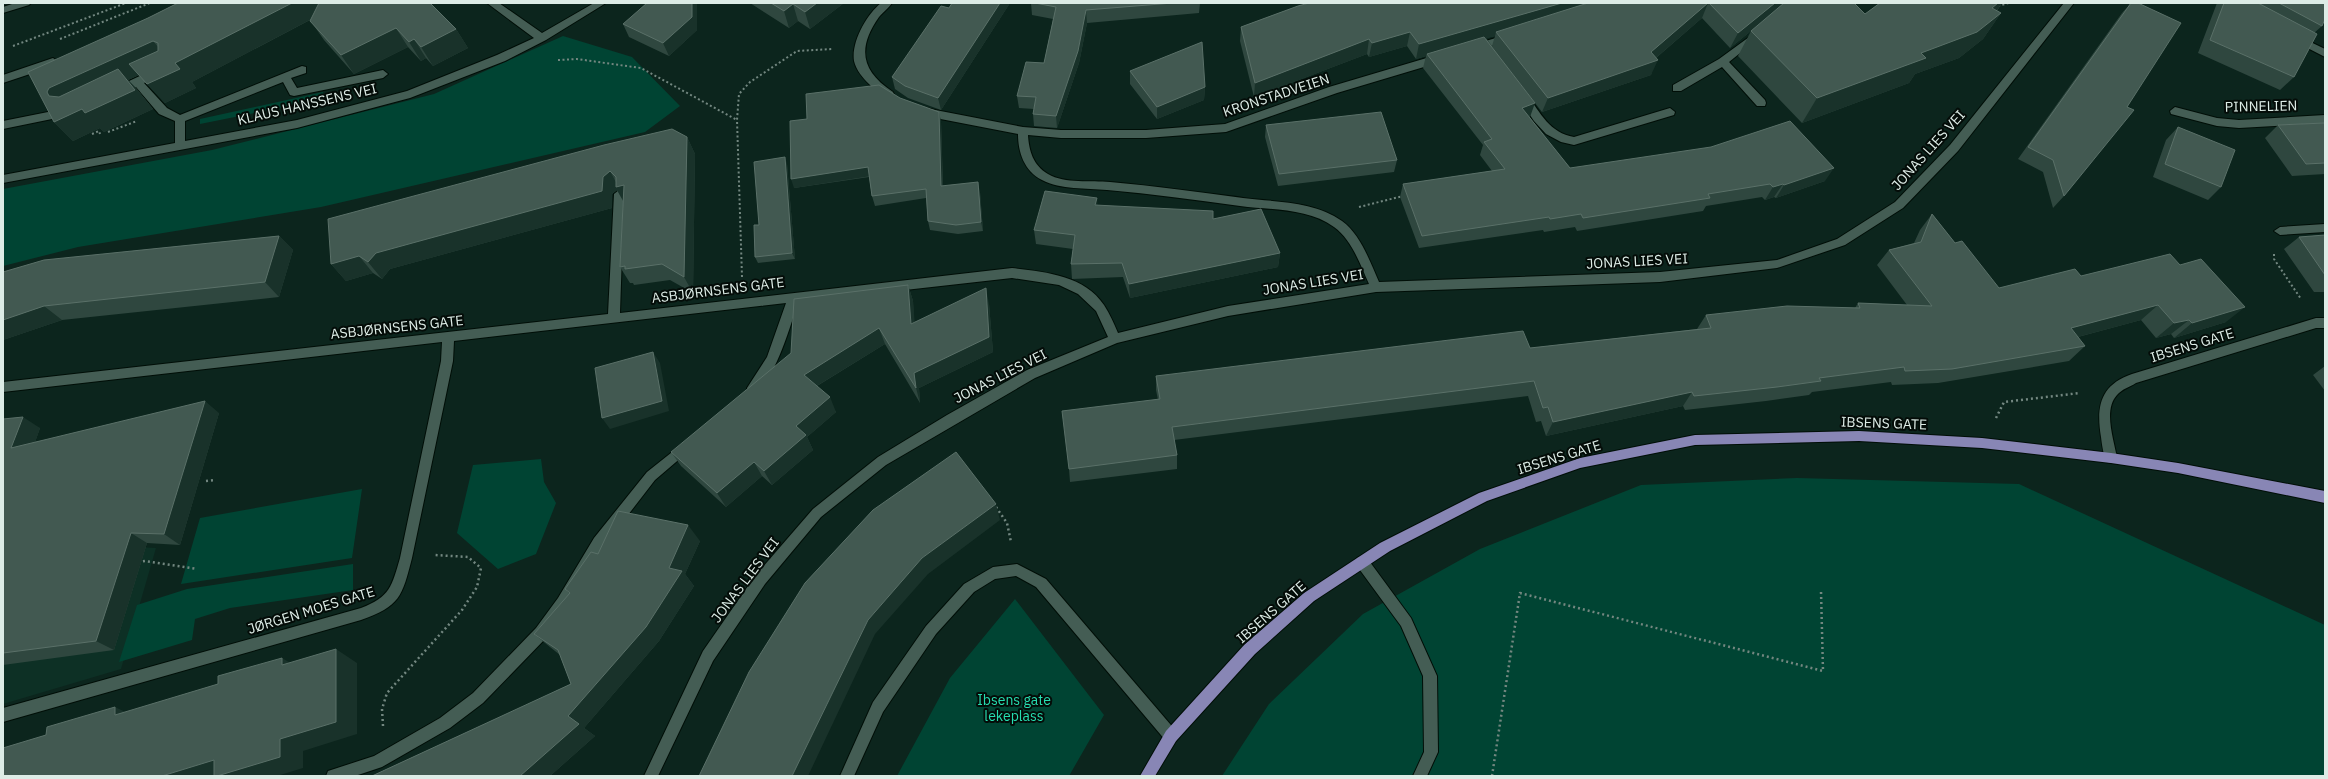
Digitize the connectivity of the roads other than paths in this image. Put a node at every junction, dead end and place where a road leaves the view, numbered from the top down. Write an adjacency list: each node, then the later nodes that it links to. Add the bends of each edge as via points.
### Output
1 (26, 3): 6 (street)
2 (492, 3): 10 (street)
3 (600, 3): 10 (street, KLAUS HANSSENS VEI)
4 (887, 3): 27 (street, via 879,8 860,48 860,65 881,90)
5 (2069, 3): 42 (street, JONAS LIES VEI, via 1954,148 1899,205 1841,242 1777,264 1660,277)
6 (3, 10)
7 (1766, 26): 17 (street)
8 (1519, 34): 11 (street)
9 (2290, 34): 13 (street)
10 (542, 38): 37 (street, KLAUS HANSSENS VEI, via 502,58 410,94 297,124)
11 (1483, 45): 12 (street); 15 (street)
12 (1462, 52)
13 (2325, 53)
14 (1447, 56): 36 (street, KRONSTADVEIEN, via 1333,90 1226,128 1146,134 1061,134)
15 (1492, 56)
16 (61, 60): 22 (street)
17 (1723, 62): 25 (street); 28 (street)
18 (170, 66): 23 (street)
19 (302, 70): 21 (street)
20 (383, 74): 21 (street, via 294,92)
21 (285, 77): 33 (street)
22 (3, 79)
23 (138, 82): 26 (street); 33 (street, via 163,111)
24 (1515, 86): 31 (street, via 1551,134 1563,140 1574,141)
25 (1677, 88)
26 (109, 95)
27 (899, 102)
28 (1761, 102)
29 (911, 108): 36 (street, KRONSTADVEIEN)
30 (2175, 111): 34 (street, PINNELIEN, via 2217,122 2239,124)
31 (1670, 112)
32 (48, 116): 35 (street)
33 (180, 119): 37 (street)
34 (2325, 119)
35 (3, 125)
36 (1023, 131): 42 (street, via 1023,149 1028,163 1046,177 1066,182 1175,192 1297,209 1322,217 1339,225 1352,239)
37 (180, 147): 38 (street, KLAUS HANSSENS VEI)
38 (3, 179)
39 (619, 194): 44 (street)
40 (2325, 228): 41 (street)
41 (2280, 231)
42 (1376, 287): 47 (street, JONAS LIES VEI, via 1228,311)
43 (794, 297): 44 (street, ASBJØRNSENS GATE); 47 (street, ASBJØRNSENS GATE, via 1012,273 1058,278 1079,287 1100,308); 49 (street, ASBJØRNSENS GATE, via 762,379)
44 (614, 318): 46 (street, ASBJØRNSENS GATE)
45 (2321, 323): 51 (street, IBSENS GATE, via 2132,379 2114,390 2106,402 2107,434)
46 (448, 337): 48 (street, ASBJØRNSENS GATE); 54 (street, JØRGEN MOES GATE, via 447,361 406,558 398,588 392,598 380,607 361,614)
47 (1115, 339): 57 (street, JONAS LIES VEI, via 1031,374 951,418 882,461 817,513 760,580 708,656)
48 (3, 387)
49 (743, 399)
50 (697, 437): 56 (street, via 651,476 599,542 541,633 478,698 445,723 377,762)
51 (2112, 458): 52 (main road, IBSENS GATE, via 2178,468); 53 (main road, IBSENS GATE, via 1982,443 1860,436 1695,440 1580,463 1483,497 1385,547)
52 (2325, 497)
53 (1362, 562): 55 (main road, IBSENS GATE, via 1309,597 1250,648); 60 (street, via 1406,622 1430,676 1431,752)
54 (3, 715)
55 (1171, 736): 58 (street, via 1041,583 1017,570 993,573 970,588 931,630 878,707); 59 (main road, IBSENS GATE)
56 (333, 776)
57 (651, 776)
58 (847, 776)
59 (1147, 776)
60 (1420, 776)

